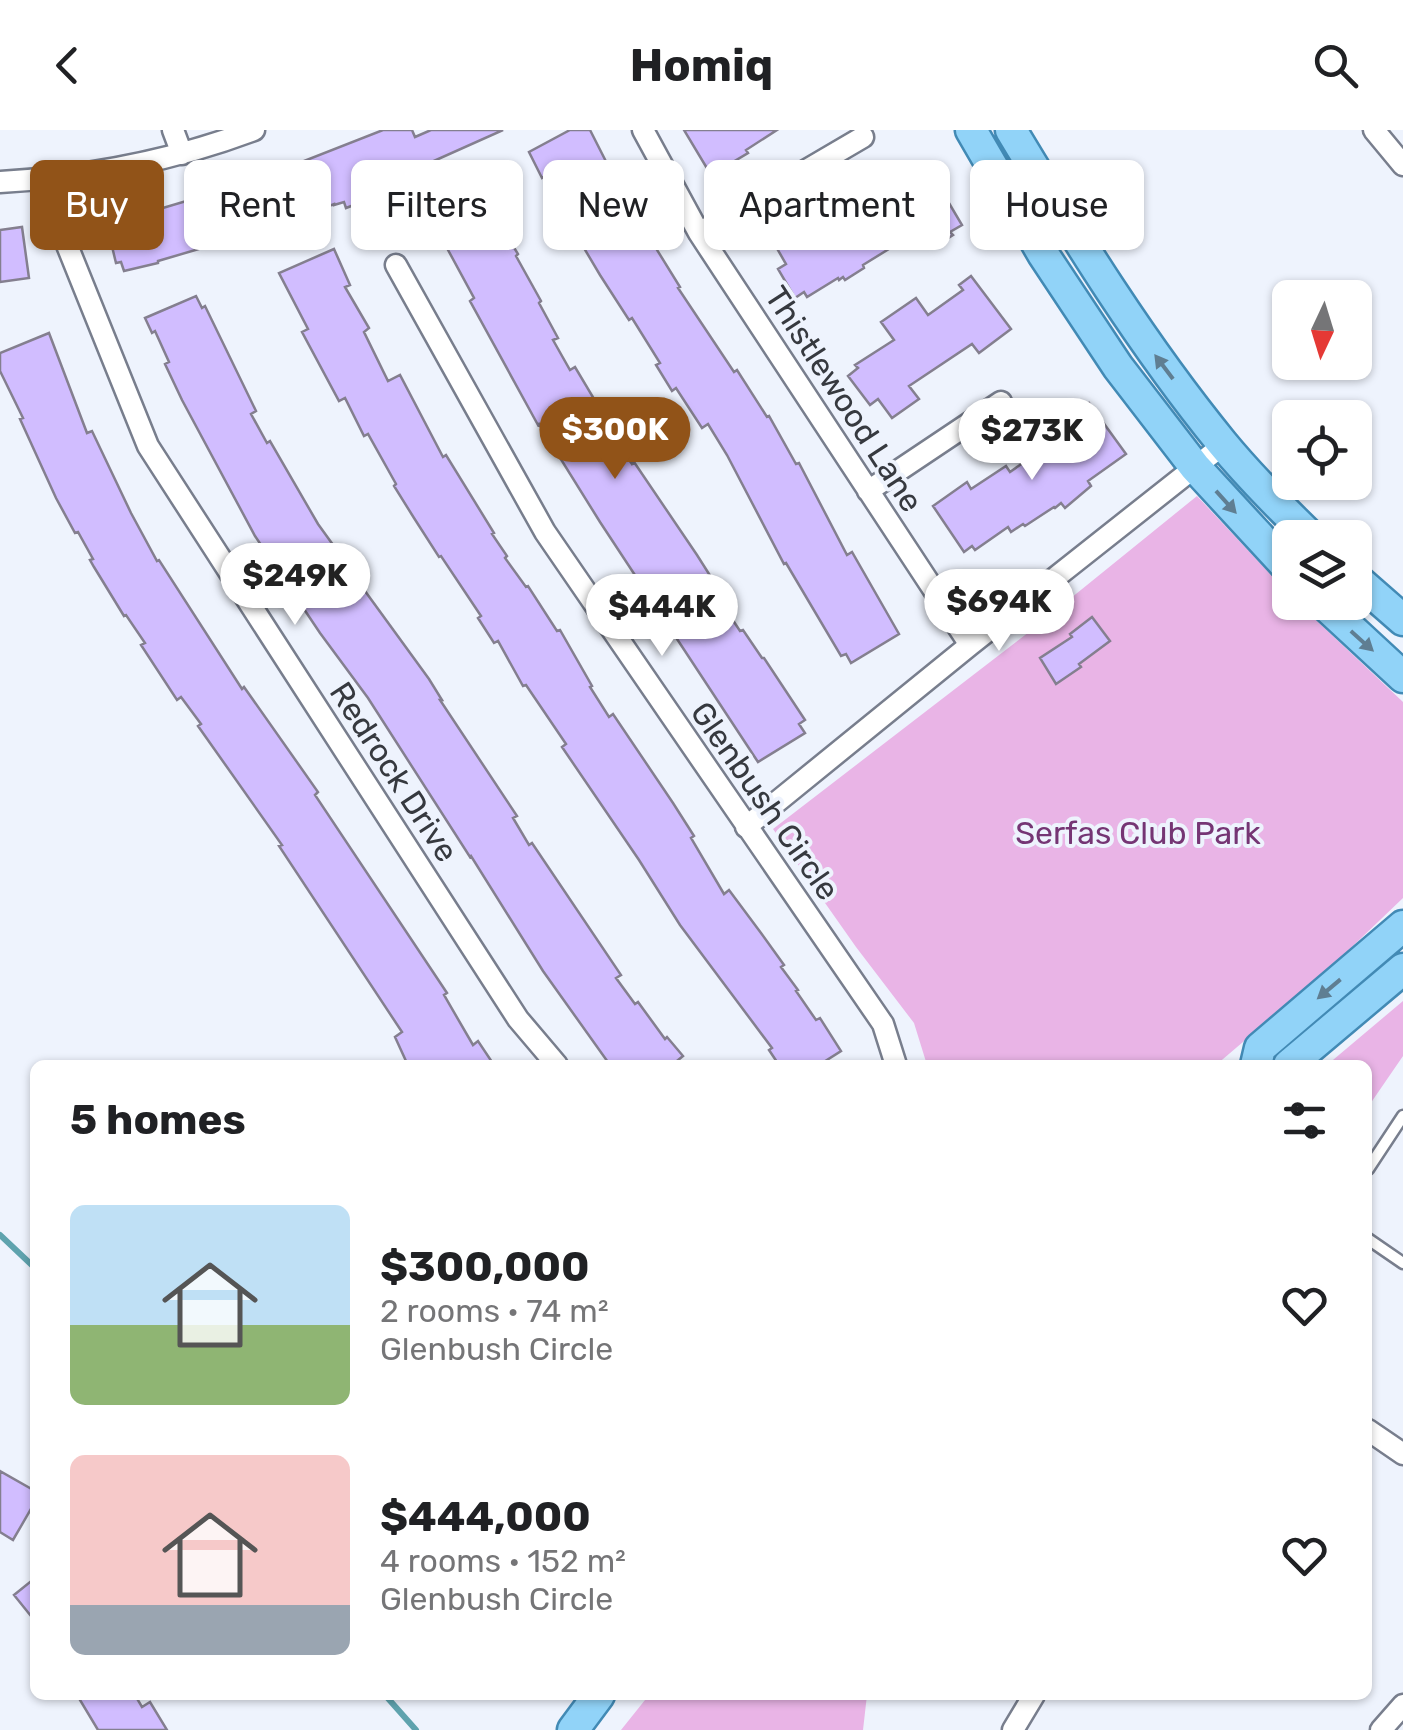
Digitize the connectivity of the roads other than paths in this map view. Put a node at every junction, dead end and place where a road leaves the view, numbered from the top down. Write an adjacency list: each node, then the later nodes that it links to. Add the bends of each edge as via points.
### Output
1 (173, 130): 8 (street)
2 (254, 130): 8 (street)
3 (643, 130): 13 (street, Thistlewood Lane)
4 (971, 130): 18 (main road, via 1118,366)
5 (1011, 130): 17 (main road, one-way to 5, via 1137,331)
6 (1374, 130): 10 (street)
7 (863, 136): 13 (street)
8 (182, 154): 9 (street)
9 (155, 160)
10 (1403, 165)
11 (30, 180): 12 (street)
12 (0, 182)
13 (699, 233): 19 (street, Thistlewood Lane)
14 (69, 250): 30 (street, Redrock Drive, via 148,446 518,1019)
15 (396, 265): 27 (street, Glenbush Circle, via 545,532)
16 (1002, 402): 19 (street)
17 (1223, 445): 18 (street); 20 (main road)
18 (1195, 467): 21 (main road, one-way to 21); 25 (street)
19 (868, 491): 25 (street, Thistlewood Lane)
20 (1295, 520)
21 (1272, 550)
22 (1372, 593): 24 (main road)
23 (1341, 620): 26 (main road, one-way to 26)
24 (1403, 620)
25 (970, 646): 27 (street)
26 (1403, 678)
27 (746, 827): 31 (street, Glenbush Circle, via 883,1024)
28 (1403, 926): 32 (main road, one-way to 32, via 1260,1048)
29 (1403, 969): 33 (main road)
30 (552, 1060)
31 (895, 1060)
32 (1257, 1060)
33 (1295, 1060)
34 (1403, 1116): 35 (lane)
35 (1372, 1163)
36 (1372, 1242): 37 (lane)
37 (1403, 1263)
38 (1372, 1433): 39 (street)
39 (1403, 1454)
40 (595, 1700): 43 (main road)
41 (1031, 1700): 44 (street)
42 (1403, 1705): 45 (street)
43 (573, 1730)
44 (1013, 1730)
45 (1380, 1730)

